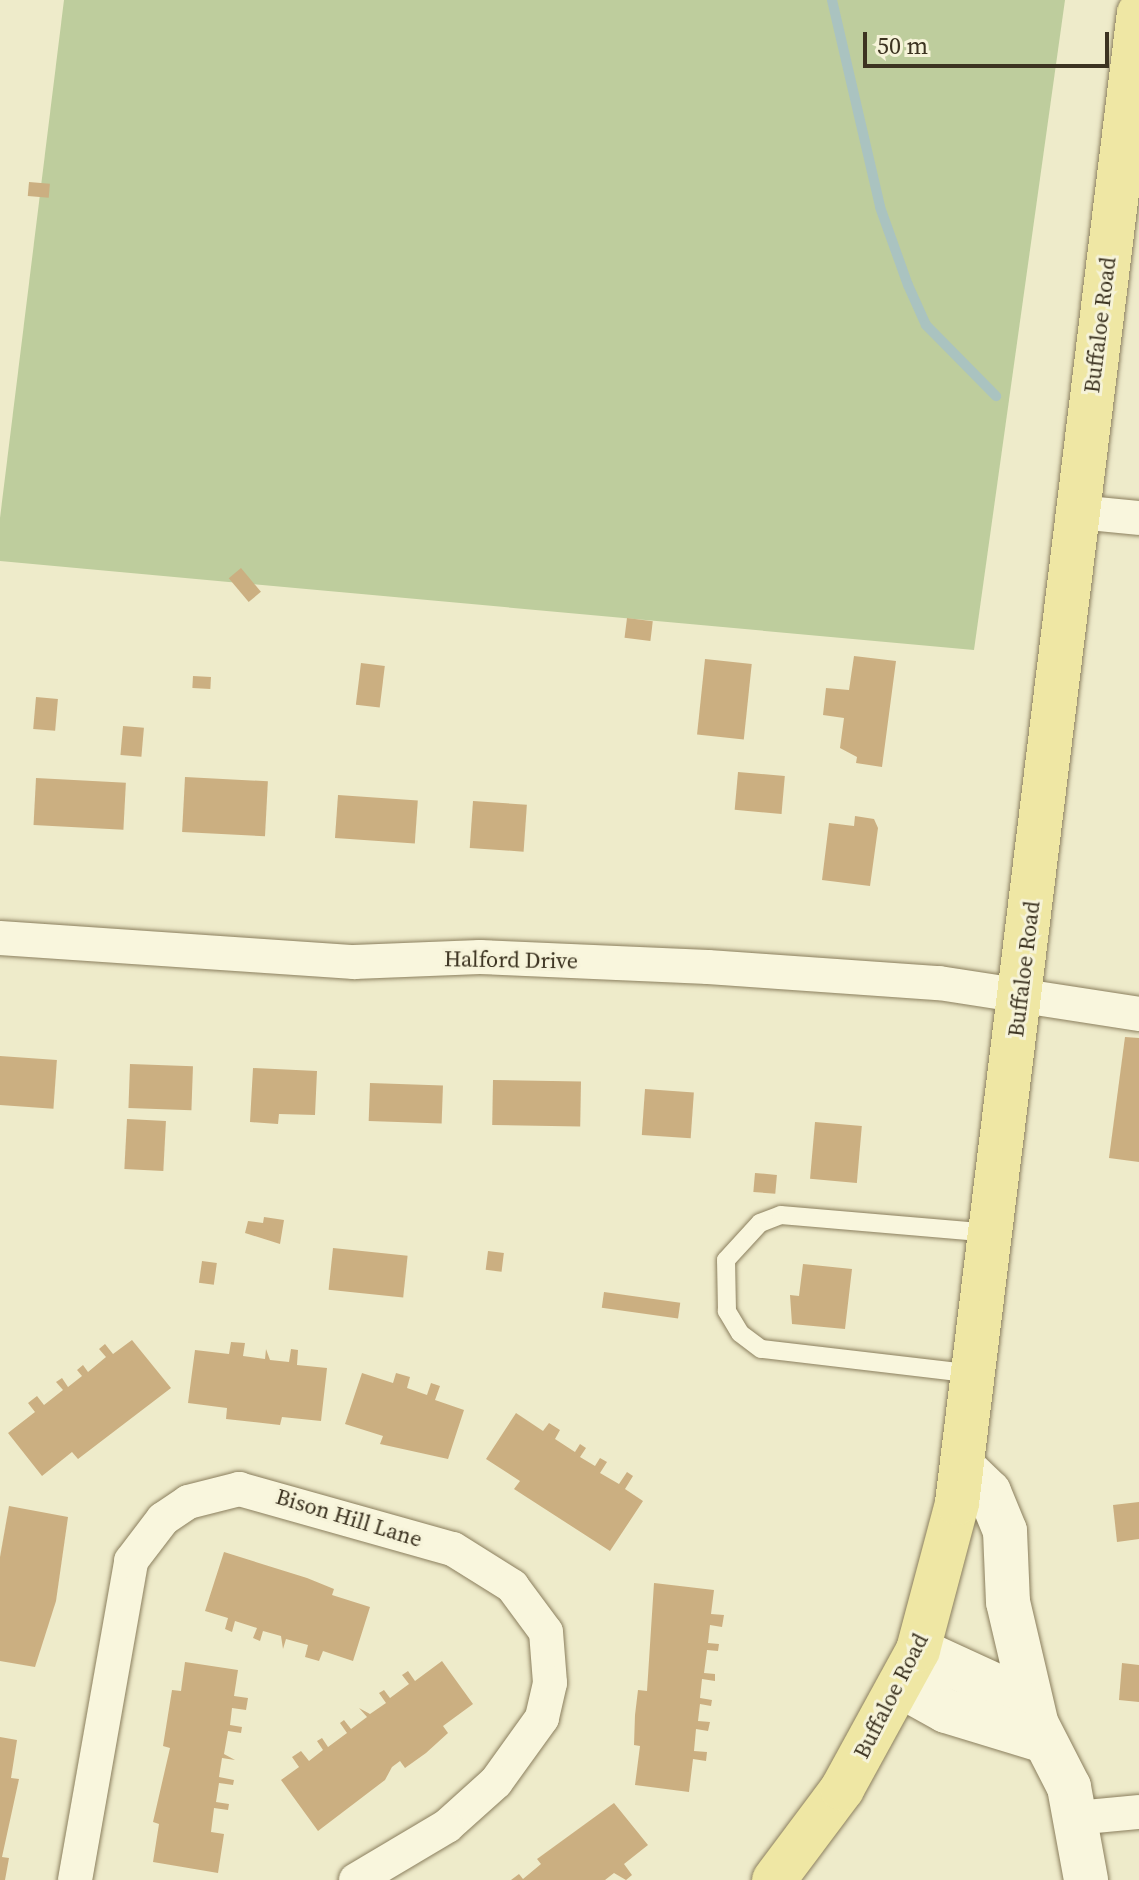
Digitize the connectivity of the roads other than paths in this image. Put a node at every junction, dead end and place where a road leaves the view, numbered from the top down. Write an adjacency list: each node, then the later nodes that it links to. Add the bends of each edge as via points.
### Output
1 (1139, 13): 2 (main road, Buffaloe Road)
2 (1078, 512): 3 (street); 5 (main road, Buffaloe Road)
3 (1139, 518)
4 (0, 938): 5 (street, Halford Drive, via 354,962 480,957 708,967 939,983)
5 (1021, 996): 6 (street, Halford Drive); 7 (main road, Buffaloe Road)
6 (1139, 1014)
7 (994, 1233): 8 (main road, Buffaloe Road); 8 (lane, via 781,1215 760,1223 726,1260 727,1311 740,1333 761,1349)
8 (977, 1374): 9 (main road, Buffaloe Road)
9 (963, 1467): 10 (main road, Buffaloe Road, via 944,1573); 11 (street, via 989,1492 1002,1520 1008,1602)
10 (910, 1668): 11 (street, via 946,1711); 16 (main road, Buffaloe Road, via 842,1789)
11 (1040, 1732): 13 (street, via 1069,1787)
12 (1139, 1812): 13 (street)
13 (1075, 1818): 17 (street)
14 (75, 1880): 15 (street, Bison Hill Lane, via 131,1561 144,1539 176,1511 239,1489 453,1549 512,1586 546,1632 550,1683 542,1718 496,1782 447,1826)
15 (356, 1880)
16 (774, 1880)
17 (1086, 1880)

